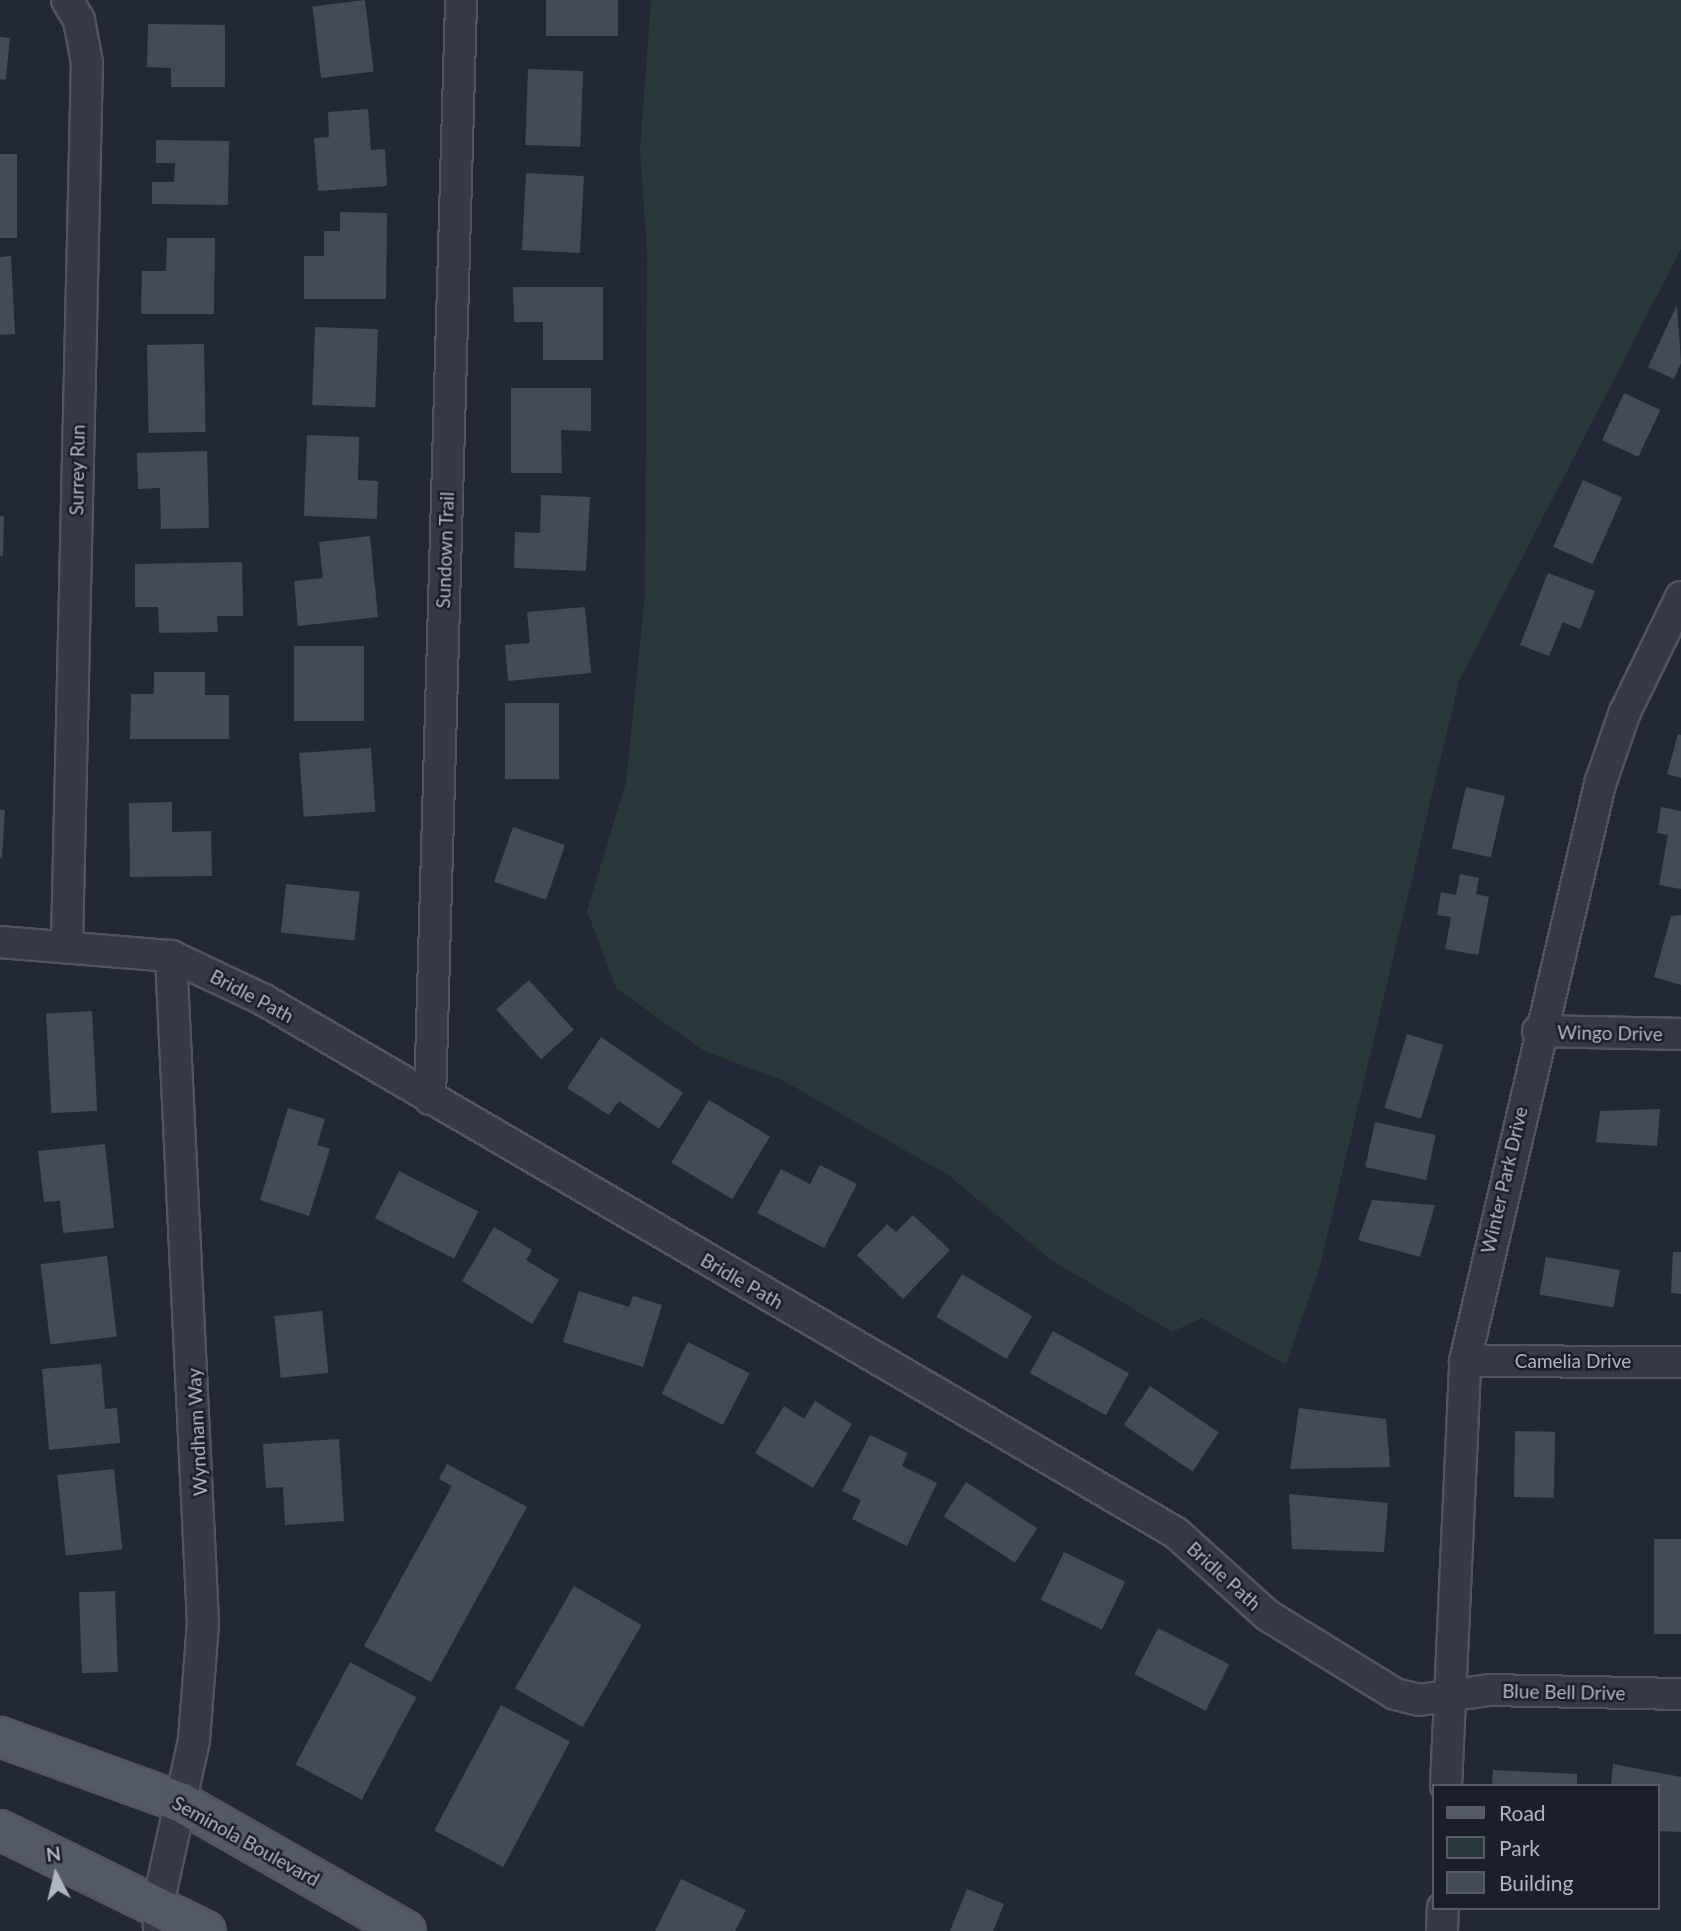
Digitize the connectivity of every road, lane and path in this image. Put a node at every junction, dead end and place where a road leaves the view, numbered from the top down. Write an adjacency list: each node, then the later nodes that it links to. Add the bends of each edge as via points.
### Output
1 (67, 0): 5 (street, Surrey Run, via 79,20 87,63)
2 (461, 0): 9 (street, Sundown Trail)
3 (1681, 597): 7 (street, Winter Park Drive, via 1625,712 1600,784)
4 (0, 942): 5 (street, Bridle Path)
5 (67, 943): 6 (street, Bridle Path)
6 (171, 956): 9 (street, Bridle Path, via 264,1000); 16 (street, Wyndham Way, via 203,1623 194,1740)
7 (1538, 1031): 8 (street, Wingo Drive); 10 (street, Winter Park Drive)
8 (1681, 1034)
9 (430, 1099): 13 (street, Bridle Path, via 1176,1534 1267,1615 1395,1694)
10 (1465, 1361): 11 (street, Camelia Drive); 13 (street, Winter Park Drive)
11 (1681, 1362)
12 (1681, 1694): 13 (street, Blue Bell Drive, via 1489,1690)
13 (1447, 1698): 15 (street, Winter Park Drive)
14 (0, 1737): 16 (main road, Seminola Boulevard)
15 (1446, 1784)
16 (180, 1802): 19 (street, Wyndham Way); 21 (main road, Seminola Boulevard)
17 (0, 1830): 19 (main road)
18 (1443, 1910): 22 (street)
19 (159, 1918): 20 (main road)
20 (205, 1931)
21 (406, 1931)
22 (1442, 1931)

